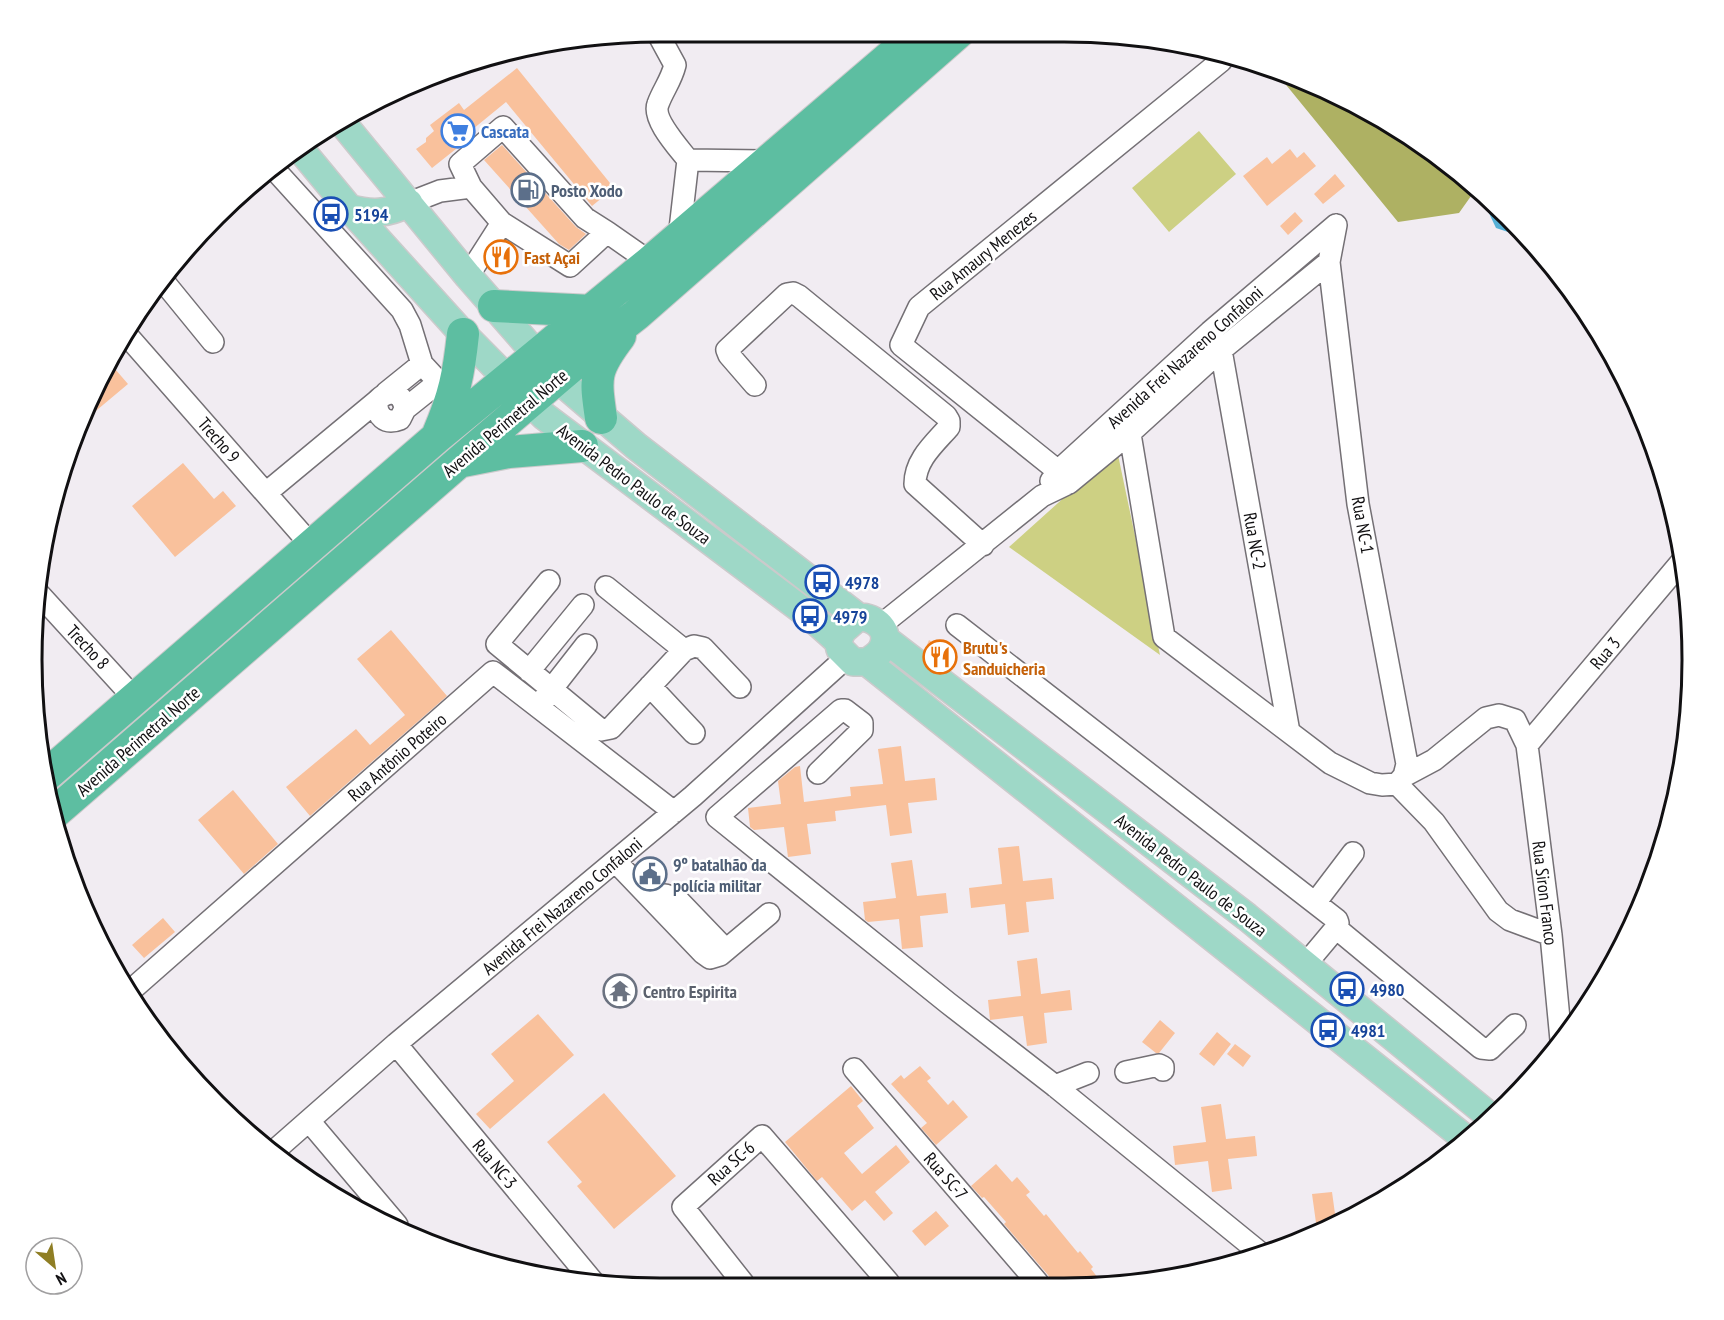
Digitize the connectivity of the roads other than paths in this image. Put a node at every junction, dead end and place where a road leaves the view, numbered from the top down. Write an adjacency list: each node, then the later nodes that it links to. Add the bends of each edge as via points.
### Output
1 (662, 42): 7 (street, via 675,65 657,105 657,116)
2 (907, 42): 8 (highway, Avenida Perimetral Norte)
3 (948, 42): 23 (highway, Avenida Perimetral Norte)
4 (1220, 62): 41 (street, Rua Amaury Menezes, via 919,307 901,345)
5 (346, 128): 11 (main road, Avenida Pedro Paulo de Souza)
6 (305, 155): 12 (main road, Avenida Pedro Paulo de Souza)
7 (688, 160): 8 (street); 16 (street)
8 (769, 161): 16 (highway, Avenida Perimetral Norte)
9 (279, 174): 29 (street, via 402,310)
10 (471, 187): 11 (street, via 440,191); 13 (street); 15 (street, via 460,164 503,127 585,218)
11 (409, 203): 12 (main road, via 380,214); 19 (main road, Avenida Pedro Paulo de Souza)
12 (349, 208): 24 (main road, Avenida Pedro Paulo de Souza)
13 (502, 223): 15 (street, via 570,266); 19 (street)
14 (1336, 225): 18 (street, Rua NC-1); 35 (street, Avenida Frei Nazareno Confaloni, via 1209,332)
15 (607, 232): 17 (street)
16 (679, 238): 17 (highway, Avenida Perimetral Norte)
17 (650, 262): 22 (highway, Avenida Perimetral Norte)
18 (1329, 262): 27 (street, Avenida Frei Nazareno Confaloni); 66 (street, Rua NC-1, via 1358,504 1407,764)
19 (468, 276): 21 (main road, Avenida Pedro Paulo de Souza)
20 (168, 287): 26 (street)
21 (494, 306): 22 (highway); 28 (main road, Avenida Pedro Paulo de Souza)
22 (592, 311): 28 (highway, Avenida Perimetral Norte)
23 (636, 315): 30 (highway, Avenida Perimetral Norte); 36 (highway, via 605,355 599,370 596,383)
24 (463, 333): 31 (main road, Avenida Pedro Paulo de Souza); 38 (highway, via 454,395)
25 (132, 340): 42 (street, Trecho 9)
26 (213, 342)
27 (1221, 350): 37 (street, Avenida Frei Nazareno Confaloni); 61 (street, Rua NC-2)
28 (538, 356): 30 (main road, Avenida Pedro Paulo de Souza); 31 (highway, Avenida Perimetral Norte)
29 (422, 364): 33 (street); 33 (street, via 435,378 435,385 405,409 400,418 382,418 377,412)
30 (558, 379): 34 (highway, Avenida Perimetral Norte); 36 (main road, Avenida Pedro Paulo de Souza)
31 (507, 381): 34 (main road, Avenida Pedro Paulo de Souza); 38 (highway, Avenida Perimetral Norte)
32 (755, 385): 43 (street, via 727,350 787,294 799,296 946,416 949,427 921,459 915,484)
33 (382, 397): 42 (street)
34 (530, 403): 39 (main road, Avenida Pedro Paulo de Souza); 40 (highway, Avenida Perimetral Norte)
35 (1126, 410): 37 (street); 41 (street, Avenida Frei Nazareno Confaloni)
36 (601, 418): 51 (main road, Avenida Pedro Paulo de Souza)
37 (1131, 432): 41 (street, Avenida Frei Nazareno Confaloni); 61 (street, via 1164,637)
38 (437, 437): 44 (highway, Avenida Perimetral Norte)
39 (582, 446): 40 (highway, via 508,452); 54 (main road, Avenida Pedro Paulo de Souza, via 810,616)
40 (459, 462): 68 (highway, Avenida Perimetral Norte)
41 (1064, 477): 43 (street, Avenida Frei Nazareno Confaloni)
42 (266, 493): 44 (street, Trecho 9)
43 (983, 545): 51 (street, Avenida Frei Nazareno Confaloni)
44 (312, 546): 59 (highway, Avenida Perimetral Norte)
45 (1675, 570): 63 (street, Rua 3)
46 (549, 580): 55 (street, via 497,644)
47 (606, 587): 53 (street)
48 (45, 600): 59 (street, Trecho 8)
49 (583, 605): 55 (street)
50 (957, 625): 75 (street)
51 (874, 627): 54 (main road, via 881,649); 54 (main road, via 842,631); 71 (main road, Avenida Pedro Paulo de Souza)
52 (586, 645): 58 (street)
53 (684, 650): 56 (street); 57 (street, via 703,648)
54 (851, 653): 67 (street, Avenida Frei Nazareno Confaloni); 74 (main road, Avenida Pedro Paulo de Souza)
55 (530, 671): 58 (street)
56 (650, 686): 58 (street, via 611,728 601,730); 62 (street)
57 (740, 687)
58 (552, 689): 60 (street)
59 (135, 699): 64 (highway, Avenida Perimetral Norte)
60 (537, 708): 69 (street, Rua Antônio Poteiro); 82 (street, Rua Antônio Poteiro, via 493,672)
61 (1289, 732): 66 (street, via 1330,763 1360,778 1383,785)
62 (694, 733)
63 (1527, 746): 66 (street, Rua Siron Franco, via 1515,720 1499,715 1486,718 1434,760); 80 (street, Rua Siron Franco)
64 (52, 770)
65 (818, 773): 70 (street, via 862,730 862,723 845,710)
66 (1401, 780): 80 (street, via 1498,911 1510,920)
67 (693, 796): 69 (street, Avenida Frei Nazareno Confaloni); 70 (street)
68 (60, 808)
69 (674, 812): 73 (street, Avenida Frei Nazareno Confaloni)
70 (717, 817): 90 (street)
71 (1165, 853): 74 (main road, via 1169,870 1155,878 1131,863); 78 (main road, Avenida Pedro Paulo de Souza)
72 (1353, 853): 75 (street)
73 (616, 862): 77 (street, via 654,901 665,895 676,899 726,950); 85 (street, Avenida Frei Nazareno Confaloni)
74 (1120, 863): 76 (main road, Avenida Pedro Paulo de Souza)
75 (1315, 903): 79 (street, via 1337,920)
76 (1177, 910): 78 (main road, via 1188,895); 93 (main road, Avenida Pedro Paulo de Souza)
77 (769, 915)
78 (1247, 917): 81 (main road, Avenida Pedro Paulo de Souza)
79 (1336, 928): 81 (street); 83 (street, via 1481,1048 1490,1049)
80 (1551, 935): 84 (street, Rua Siron Franco)
81 (1305, 965): 91 (main road, Avenida Pedro Paulo de Souza)
82 (136, 986)
83 (1515, 1025)
84 (1560, 1028)
85 (396, 1044): 92 (street, Avenida Frei Nazareno Confaloni); 97 (street, Rua NC-3)
86 (854, 1069): 100 (street, Rua SC-7)
87 (1163, 1070): 88 (street, via 1159,1065)
88 (1126, 1072)
89 (1088, 1073): 90 (street)
90 (1055, 1086): 96 (street)
91 (1485, 1112)
92 (309, 1121): 94 (street, Avenida Frei Nazareno Confaloni); 95 (street)
93 (1460, 1134)
94 (280, 1146)
95 (388, 1215)
96 (1254, 1248)
97 (586, 1274)
98 (736, 1278): 99 (street, Rua SC-6, via 682,1207 762,1136)
99 (885, 1278)
100 (1034, 1278)

